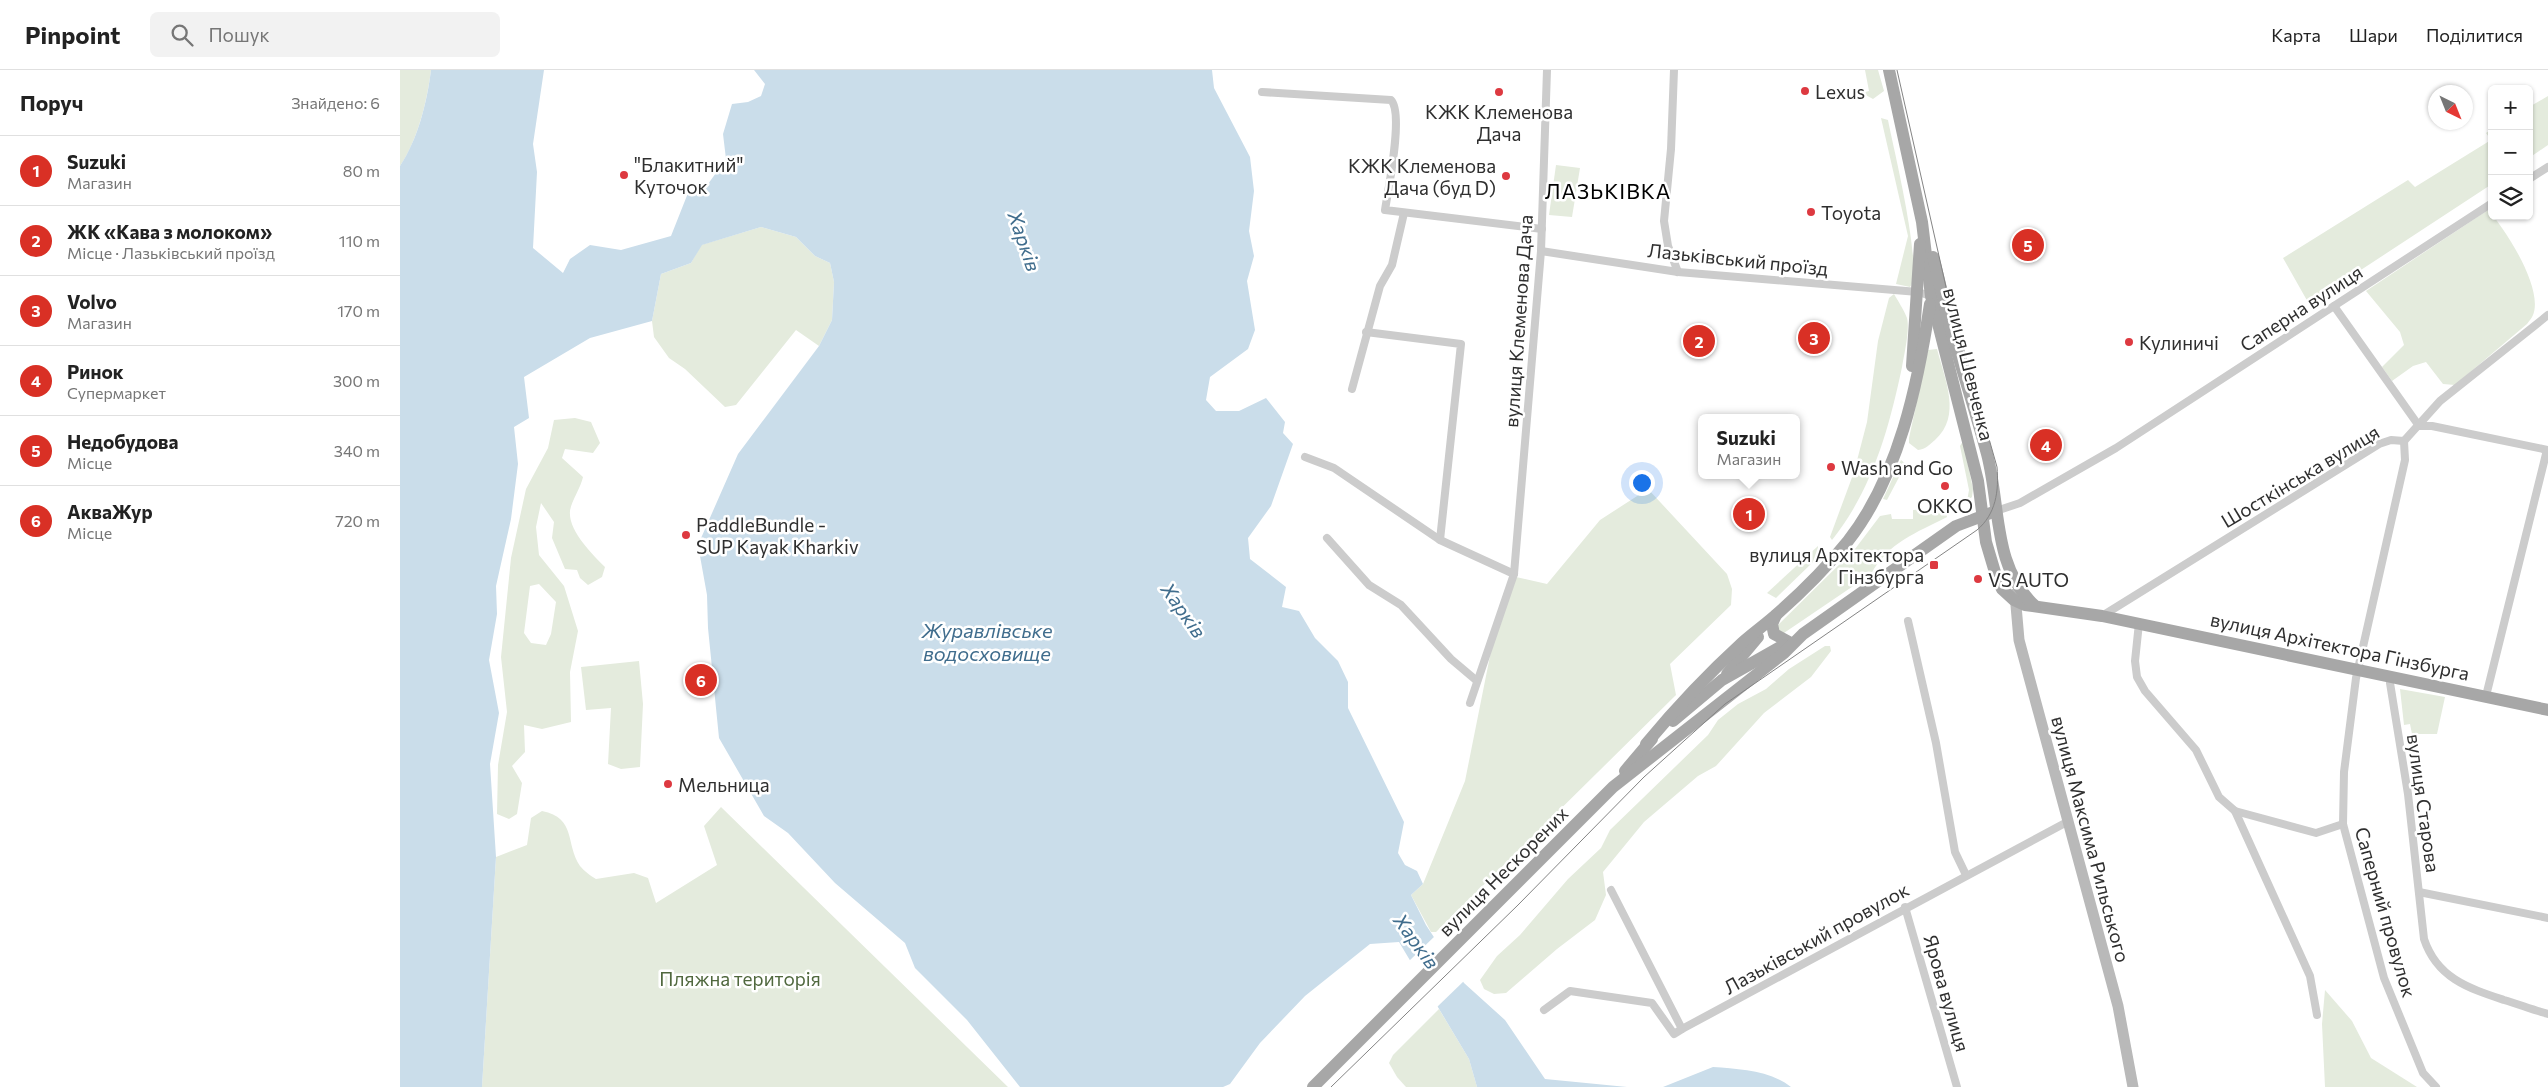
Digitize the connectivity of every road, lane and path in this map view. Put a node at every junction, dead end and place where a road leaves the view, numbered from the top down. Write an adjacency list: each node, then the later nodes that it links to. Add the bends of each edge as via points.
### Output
1 (1547, 70): 10 (street, вулиця Клеменова Дача)
2 (1674, 70): 13 (street, via 1664,221 1668,246)
3 (1889, 70): 9 (main road, вулиця Шевченка)
4 (1262, 92): 8 (street, via 1391,100 1397,110 1385,210)
5 (2548, 167): 6 (street)
6 (2533, 176)
7 (2488, 206): 16 (street, Саперна вулиця)
8 (1404, 213): 10 (street); 18 (street, via 1392,265 1380,286)
9 (1922, 222): 12 (main road, вулиця Шевченка); 14 (main road); 15 (main road, вулиця Шевченка)
10 (1542, 229): 11 (street, вулиця Клеменова Дача)
11 (1541, 251): 13 (street, Лазьківський проїзд); 32 (street, вулиця Клеменова Дача)
12 (1931, 251): 15 (main road); 19 (main road, вулиця Шевченка)
13 (1678, 272): 14 (street, Лазьківський проїзд)
14 (1918, 292): 15 (street, Лазьківський проїзд); 23 (main road)
15 (1931, 296): 19 (main road, via 1939,302); 20 (main road); 21 (main road, вулиця Шевченка)
16 (2334, 306): 24 (street); 28 (street, Саперна вулиця, via 2070,476 2012,507)
17 (2548, 315): 24 (street, Шосткінська вулиця, via 2440,401)
18 (1366, 332): 22 (street); 31 (street, via 1461,344)
19 (1953, 339): 28 (main road, вулиця Шевченка, via 1988,456)
20 (1923, 348): 21 (main road, via 1935,345); 23 (main road)
21 (1944, 350): 29 (main road, вулиця Шевченка, via 1978,480)
22 (1352, 389)
23 (1906, 414): 36 (main road, via 1884,479 1859,525 1835,556)
24 (2419, 426): 25 (street, Шосткінська вулиця); 26 (street)
25 (2404, 441): 37 (street, Шосткінська вулиця, via 2391,440 2380,444); 42 (street, Саперний провулок, via 2405,460)
26 (2548, 450): 46 (street)
27 (1305, 457): 31 (street, via 1334,468)
28 (1996, 511): 29 (main road, вулиця Нескорених); 33 (main road, вулиця Максима Рильського, via 2003,550)
29 (1982, 515): 34 (main road, via 1997,579); 40 (main road, вулиця Нескорених, via 1956,526)
30 (1327, 538): 45 (street, via 1369,585 1401,605 1451,659)
31 (1440, 540): 32 (street)
32 (1514, 574): 45 (street, вулиця Клеменова Дача)
33 (2016, 586): 34 (main road, вулиця Максима Рильського); 35 (main road, вулиця Максима Рильського)
34 (2014, 600): 35 (main road); 53 (main road, вулиця Максима Рильського, via 2020,640)
35 (2035, 606): 37 (main road, вулиця Архітектора Гінзбурга)
36 (1776, 615): 41 (main road, via 1772,624 1774,634); 44 (main road); 49 (main road, via 1743,642 1683,701)
37 (2102, 616): 39 (main road, вулиця Архітектора Гінзбурга)
38 (1908, 621): 55 (street, via 1936,743 1955,852)
39 (2139, 624): 42 (main road, вулиця Архітектора Гінзбурга); 52 (street, via 2136,677 2196,750 2219,797)
40 (1801, 636): 41 (main road, вулиця Нескорених); 50 (main road, вулиця Нескорених, via 1784,654)
41 (1790, 642): 44 (main road, вулиця Нескорених)
42 (2358, 669): 43 (main road, вулиця Архітектора Гінзбурга); 54 (street, Саперний провулок, via 2344,772)
43 (2392, 676): 46 (main road, вулиця Архітектора Гінзбурга); 57 (street, вулиця Старова, via 2390,683 2408,794)
44 (1722, 680): 49 (main road, вулиця Нескорених); 50 (main road)
45 (1477, 681): 47 (street, вулиця Клеменова Дача)
46 (2486, 696): 48 (main road, вулиця Архітектора Гінзбурга)
47 (1470, 703)
48 (2548, 710)
49 (1646, 744): 51 (main road, вулиця Нескорених)
50 (1655, 753): 51 (main road, вулиця Нескорених)
51 (1613, 787): 64 (main road, вулиця Нескорених)
52 (2235, 810): 54 (street, via 2316,833); 62 (street, via 2310,976)
53 (2067, 822): 55 (street, Лазьківський провулок); 66 (main road, вулиця Максима Рильського, via 2118,1006)
54 (2344, 824): 67 (street, Саперний провулок, via 2384,978 2423,1073)
55 (1966, 875): 58 (street, Лазьківський провулок)
56 (1611, 890): 63 (street)
57 (2419, 892): 59 (street, вулиця Старова); 61 (street, Саперний провулок, via 2424,940 2429,955 2438,966 2465,987)
58 (1905, 908): 63 (street, Лазьківський провулок); 65 (street, Ярова вулиця)
59 (2548, 918)
60 (1544, 1010): 63 (street, via 1570,991 1652,1003 1674,1034)
61 (2548, 1014)
62 (2318, 1015)
63 (1682, 1030)
64 (1313, 1087)
65 (1957, 1087)
66 (2133, 1087)
67 (2436, 1087)

